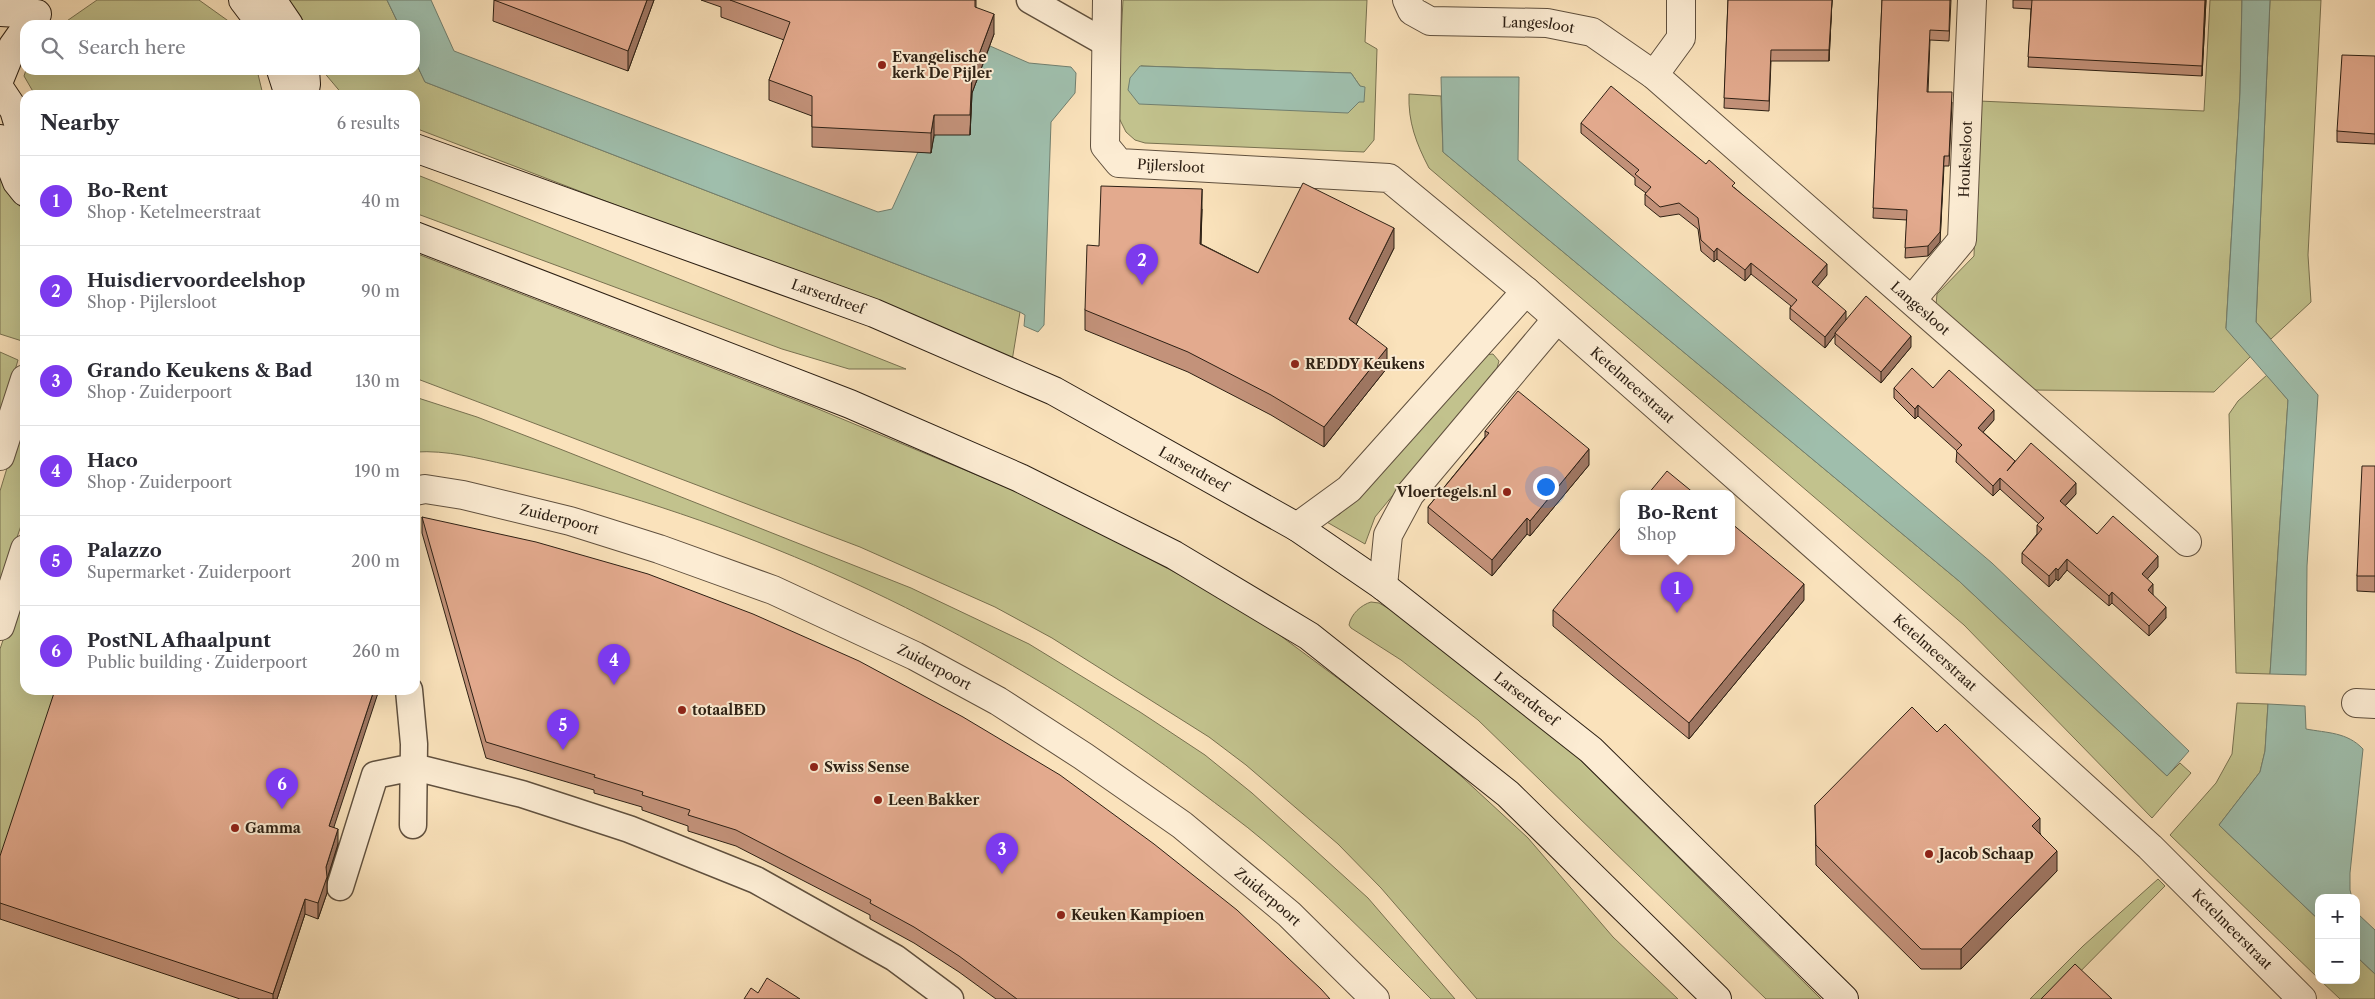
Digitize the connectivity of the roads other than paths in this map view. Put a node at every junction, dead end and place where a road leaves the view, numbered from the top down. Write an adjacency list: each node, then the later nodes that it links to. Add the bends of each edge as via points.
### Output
1 (243, 0): 10 (street)
2 (272, 0): 11 (street)
3 (1030, 0): 13 (street)
4 (1106, 0): 13 (street, Pijlersloot)
5 (1681, 0): 15 (street, via 1680,38)
6 (1972, 0): 26 (street, Houkesloot, via 1962,240)
7 (1409, 6): 15 (street, Langesloot, via 1430,21 1546,23 1592,32)
8 (0, 12): 9 (street)
9 (36, 17)
10 (258, 20)
11 (286, 20)
12 (20, 37): 16 (street)
13 (1106, 43): 22 (street, Pijlersloot, via 1105,146 1119,163)
14 (288, 75): 18 (street)
15 (1654, 75): 26 (street, Langesloot)
16 (0, 78)
17 (0, 88): 19 (street, via 14,110)
18 (305, 88)
19 (20, 130)
20 (0, 139): 23 (street)
21 (420, 150): 31 (street, Larserdreef, via 874,313 1054,391)
22 (1390, 178): 25 (street, Ketelmeerstraat)
23 (20, 186)
24 (420, 238): 42 (street, via 850,404 1020,478 1174,555 1309,636 1508,794)
25 (1526, 291): 27 (street, Ketelmeerstraat); 31 (street, via 1349,489)
26 (1912, 300): 32 (street, Langesloot)
27 (1557, 318): 34 (street, via 1410,494 1388,535); 44 (street, Ketelmeerstraat, via 2150,847)
28 (20, 394): 29 (street)
29 (0, 456)
30 (420, 490): 41 (street, Zuiderpoort, via 463,495 570,521 659,549 773,590 923,661 998,701 1182,826 1289,914)
31 (1297, 527): 34 (street, Larserdreef)
32 (2187, 542)
33 (20, 564): 35 (street)
34 (1383, 586): 43 (street, Larserdreef, via 1591,750)
35 (0, 626)
36 (409, 695): 37 (street)
37 (414, 767): 38 (street); 39 (street, via 375,776); 40 (street, via 522,794 629,829 756,880 896,958)
38 (413, 825)
39 (340, 887)
40 (950, 999)
41 (1375, 999)
42 (1717, 999)
43 (1844, 999)
44 (2302, 999)

